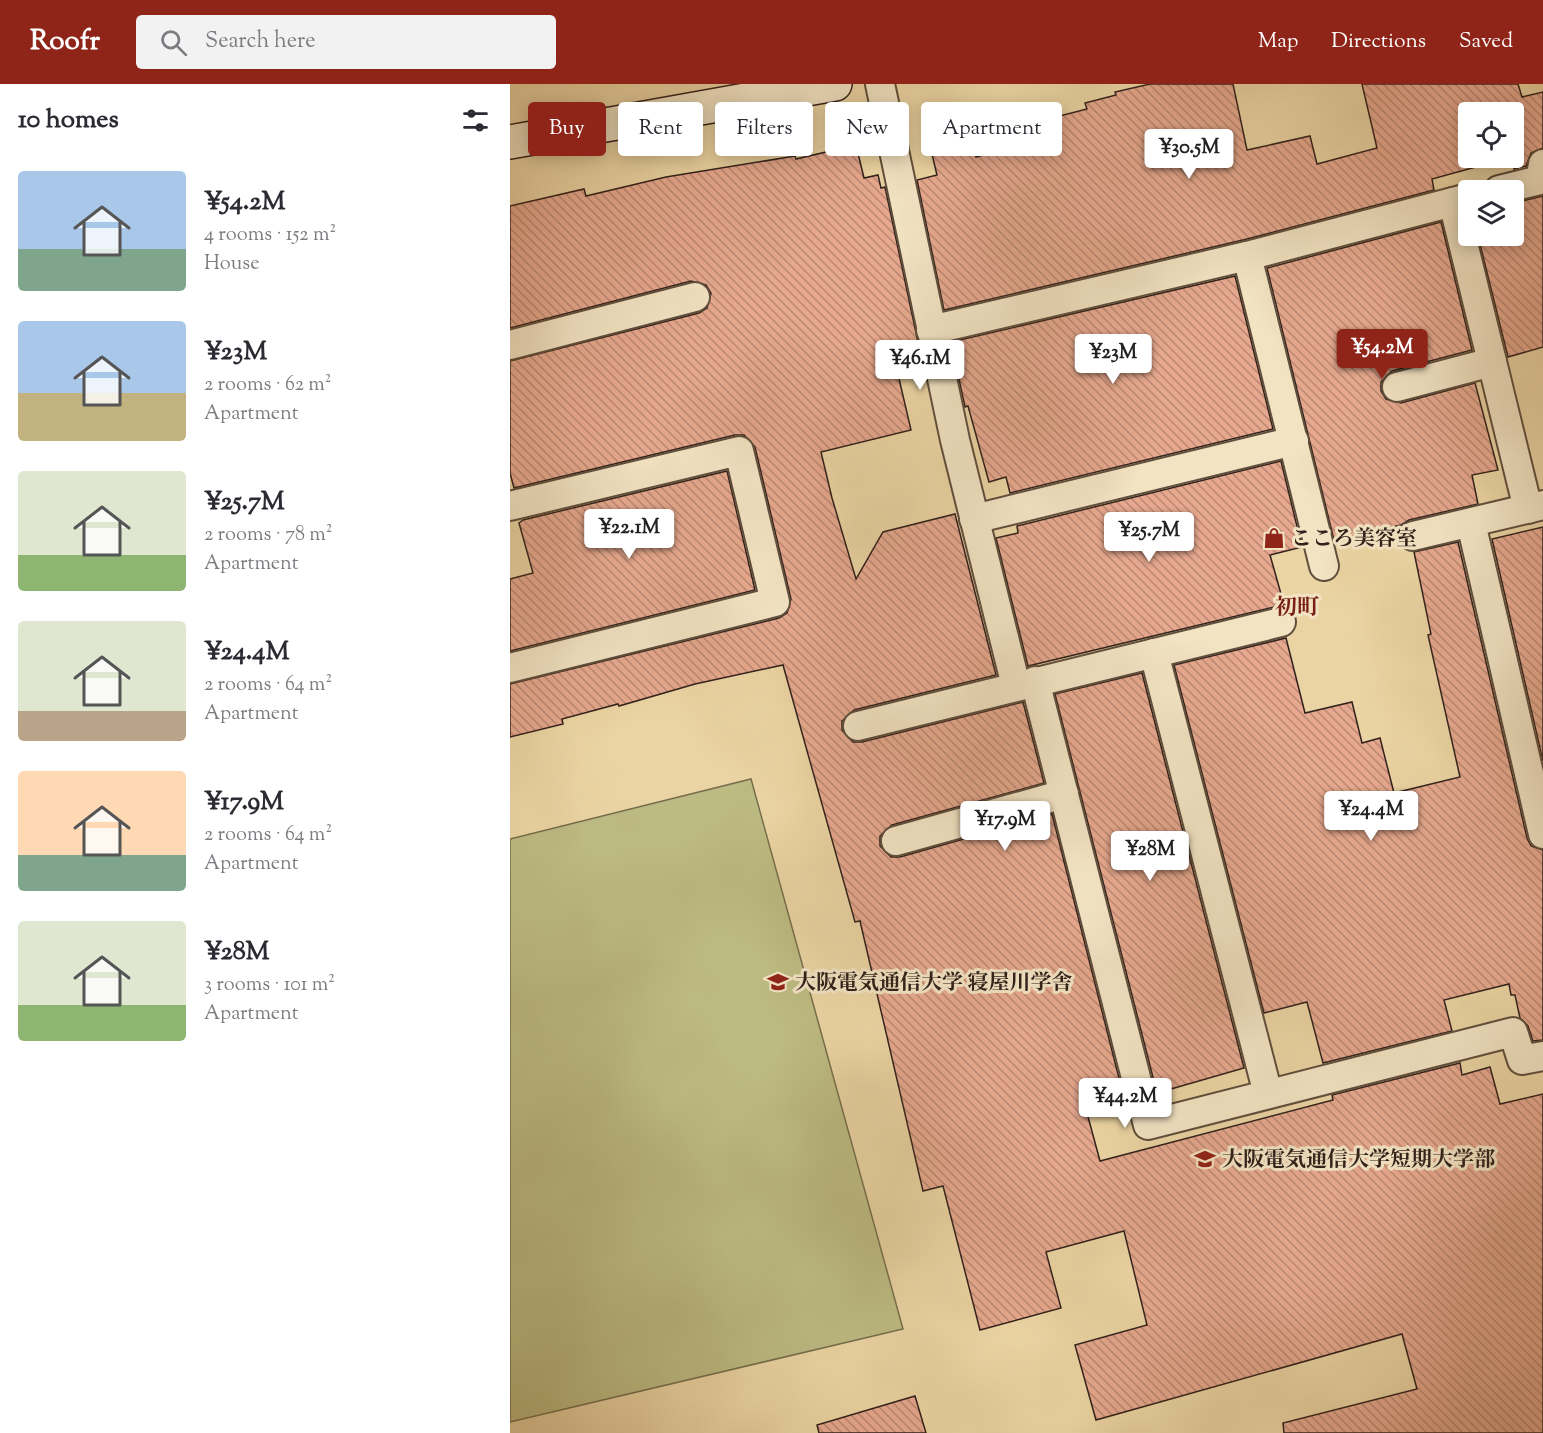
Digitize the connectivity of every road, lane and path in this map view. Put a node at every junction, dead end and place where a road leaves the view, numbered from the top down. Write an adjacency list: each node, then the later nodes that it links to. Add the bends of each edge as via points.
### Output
1 (835, 84): 3 (street)
2 (880, 84): 10 (street)
3 (510, 142)
4 (1543, 165): 5 (street, via 1540,180)
5 (1524, 184)
6 (1458, 201): 8 (street)
7 (1470, 246): 12 (street)
8 (1247, 256): 10 (street); 14 (street)
9 (695, 297): 11 (street)
10 (931, 330): 17 (street)
11 (510, 345)
12 (1492, 362): 13 (street); 16 (street)
13 (1397, 387)
14 (1293, 441): 17 (street); 20 (street)
15 (510, 506): 23 (street, via 739,451 776,602)
16 (1536, 507): 18 (street)
17 (974, 519): 24 (street)
18 (1471, 523): 19 (street); 27 (street)
19 (1413, 536)
20 (1324, 566)
21 (1281, 622): 22 (street)
22 (1154, 652): 24 (street); 30 (street)
23 (510, 668)
24 (1026, 684): 25 (street); 26 (street)
25 (858, 726)
26 (1064, 794): 28 (street); 30 (street, via 1148,1125)
27 (1543, 834)
28 (896, 841)
29 (1543, 1056): 30 (street, via 1522,1060 1513,1032)
30 (1268, 1094)

